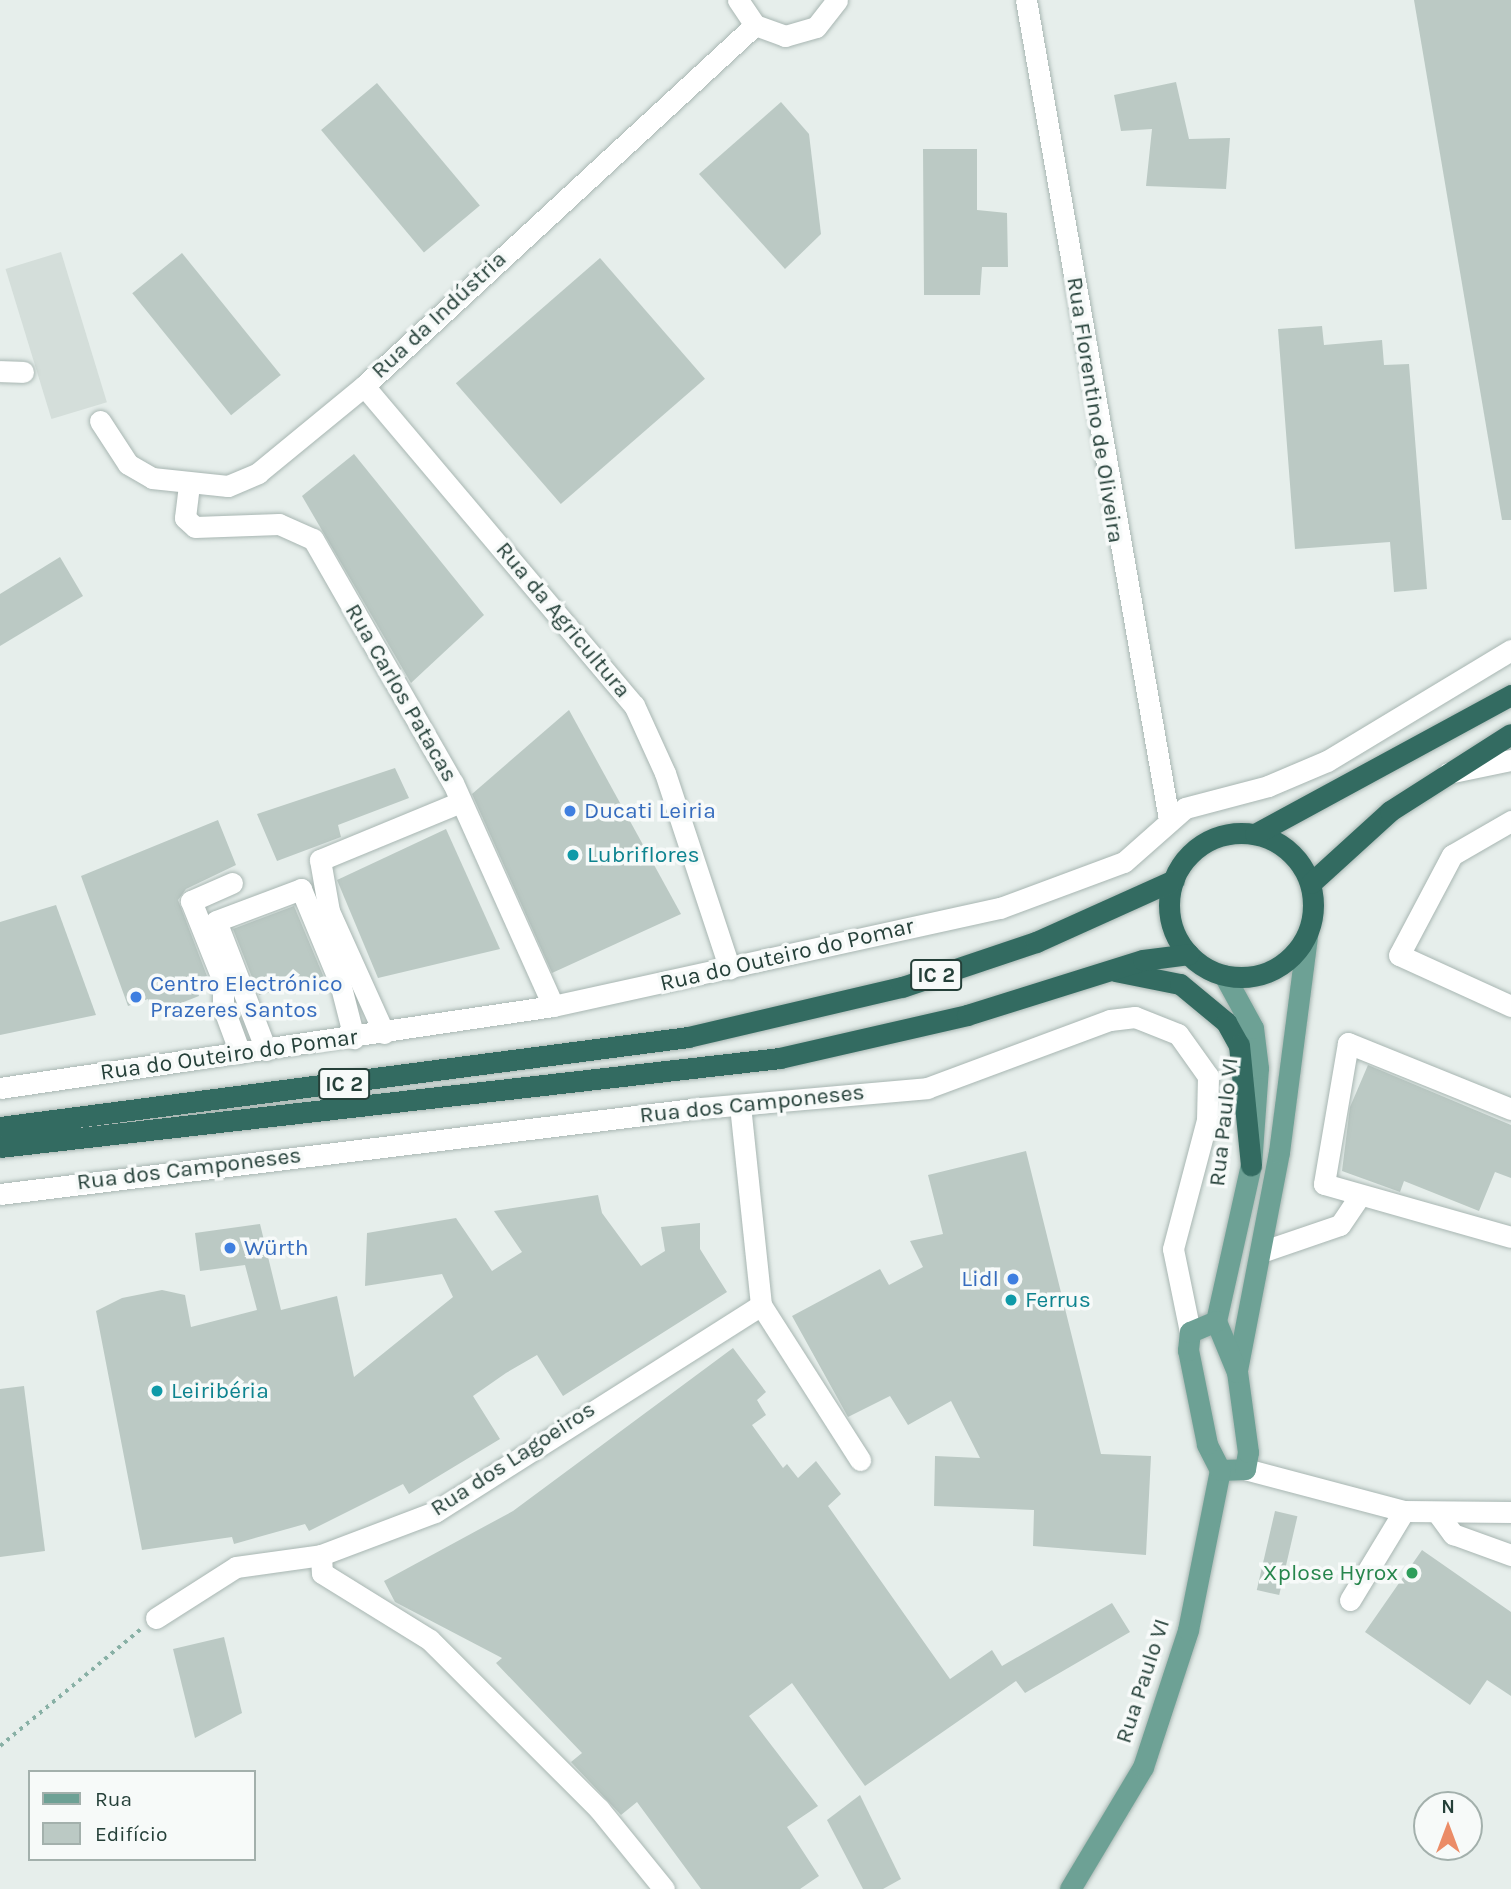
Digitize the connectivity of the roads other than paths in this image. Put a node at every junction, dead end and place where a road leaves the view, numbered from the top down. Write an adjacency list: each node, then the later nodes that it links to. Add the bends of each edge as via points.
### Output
1 (738, 0): 4 (street)
2 (837, 0): 4 (street, via 828,16 802,34)
3 (1026, 0): 16 (street, Rua Florentino de Oliveira)
4 (755, 25): 7 (street, Rua da Indústria)
5 (0, 371): 6 (street)
6 (23, 372)
7 (363, 386): 9 (street, Rua da Indústria, via 258,473 228,486); 24 (street, Rua da Agricultura, via 634,705 666,773)
8 (100, 421): 9 (street, Rua da Indústria, via 128,464 152,478)
9 (189, 485): 15 (street, Rua Carlos Patacas, via 185,518 195,527 279,524 313,538)
10 (1511, 650): 16 (street, Rua do Outeiro do Pomar, via 1327,761 1268,786 1185,808)
11 (1511, 695): 18 (highway, IC 2)
12 (1511, 734): 14 (highway)
13 (1511, 760): 14 (street)
14 (1448, 773): 21 (highway, via 1360,834)
15 (461, 802): 27 (street, Rua Carlos Patacas); 29 (street, via 320,860 329,911)
16 (1169, 819): 24 (street, Rua do Outeiro do Pomar, via 1124,862 1000,908)
17 (1511, 821): 28 (street, via 1452,855 1399,955)
18 (1255, 834): 19 (highway, IC 2, via 1207,842); 21 (highway, via 1290,851)
19 (1174, 880): 23 (highway, via 1171,919); 36 (highway, IC 2, via 1036,942 902,987 688,1037)
20 (232, 883): 32 (street, via 191,901 223,981 223,1007)
21 (1311, 883): 22 (highway)
22 (1307, 936): 26 (highway, via 1272,970); 42 (main road)
23 (1189, 954): 25 (highway, IC 2); 26 (highway)
24 (730, 969): 27 (street, Rua do Outeiro do Pomar)
25 (1106, 970): 37 (highway, IC 2, via 967,1015 780,1058); 38 (highway, via 1180,984 1226,1022 1238,1045)
26 (1224, 975): 38 (main road, Rua Paulo VI, via 1258,1048)
27 (553, 1006): 29 (street, Rua do Outeiro do Pomar)
28 (1511, 1006)
29 (384, 1034): 30 (street, Rua do Outeiro do Pomar)
30 (354, 1038): 31 (street, Rua do Outeiro do Pomar); 31 (street, via 340,982 301,889 216,921)
31 (266, 1050): 32 (street, Rua do Outeiro do Pomar)
32 (240, 1054): 33 (street, Rua do Outeiro do Pomar)
33 (0, 1088)
34 (740, 1105): 39 (street, Rua dos Camponeses); 43 (street); 45 (street, Rua dos Camponeses, via 927,1088 1110,1020 1135,1017 1178,1034 1198,1055 1211,1098 1173,1249)
35 (1511, 1109): 40 (street, via 1348,1043 1324,1184)
36 (0, 1127)
37 (0, 1147)
38 (1251, 1165): 44 (main road, Rua Paulo VI)
39 (0, 1194)
40 (1360, 1195): 41 (street); 42 (street, via 1340,1225)
41 (1511, 1237)
42 (1261, 1252): 46 (main road)
43 (761, 1305): 47 (street); 53 (street, Rua dos Lagoeiros, via 435,1512)
44 (1216, 1321): 45 (main road); 46 (main road)
45 (1190, 1332): 49 (main road, Rua Paulo VI, via 1197,1402)
46 (1237, 1372): 48 (main road)
47 (860, 1460)
48 (1245, 1469): 49 (main road); 50 (street)
49 (1220, 1470): 58 (main road, Rua Paulo VI, via 1188,1630 1159,1729 1123,1804)
50 (1404, 1511): 52 (street); 55 (street)
51 (1511, 1512): 52 (street)
52 (1439, 1514): 54 (street, via 1453,1534)
53 (321, 1555): 56 (street, Rua dos Lagoeiros, via 236,1567); 57 (street, via 322,1573 430,1640 599,1809)
54 (1511, 1555)
55 (1350, 1600)
56 (156, 1618)
57 (664, 1889)
58 (1070, 1889)

